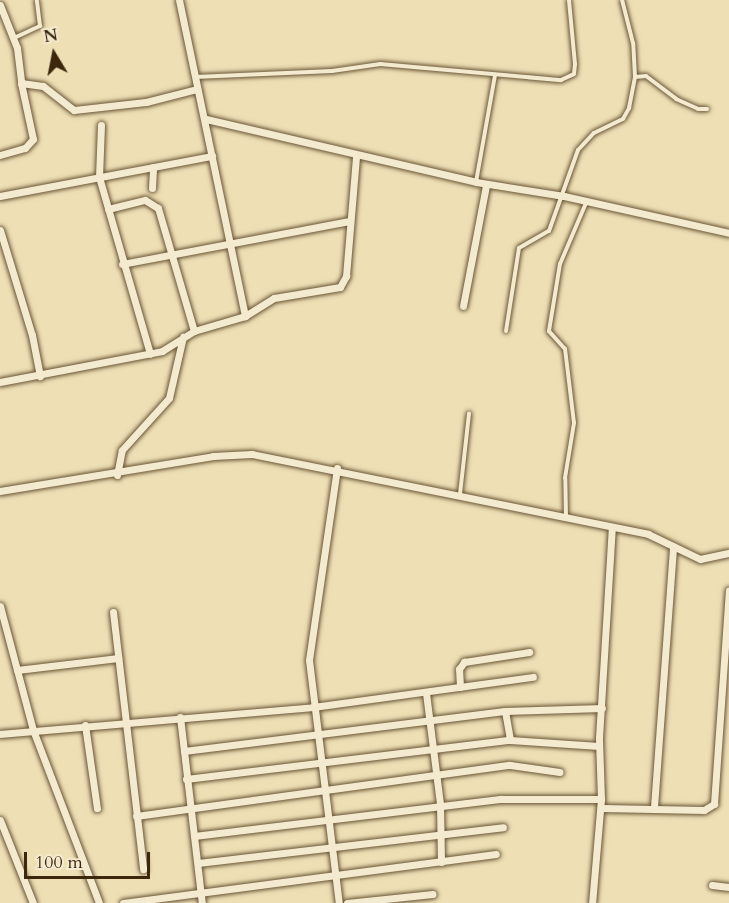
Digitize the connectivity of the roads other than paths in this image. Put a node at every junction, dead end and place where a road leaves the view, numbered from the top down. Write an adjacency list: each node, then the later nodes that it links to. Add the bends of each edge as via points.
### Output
1 (37, 0): 6 (lane, via 40,26)
2 (179, 0): 8 (street)
3 (569, 0): 7 (lane, via 574,74 561,80)
4 (622, 0): 9 (lane, via 633,42)
5 (0, 5): 6 (street)
6 (14, 38): 10 (street)
7 (495, 75): 8 (lane, via 380,64 332,71); 20 (lane)
8 (194, 77): 11 (street)
9 (635, 77): 12 (lane, via 646,76 676,99 698,110); 24 (lane, via 625,117 594,133 578,150)
10 (21, 83): 11 (street, via 43,86 65,106 80,110 146,102); 15 (street, via 33,139 25,148)
11 (197, 89): 13 (street)
12 (707, 109)
13 (206, 119): 16 (street); 17 (street)
14 (101, 125): 19 (street)
15 (0, 155)
16 (212, 156): 18 (street); 30 (street)
17 (356, 156): 20 (street); 27 (street)
18 (153, 167): 19 (street); 22 (street)
19 (99, 177): 23 (street); 26 (street)
20 (476, 182): 21 (street)
21 (486, 184): 24 (street); 33 (street)
22 (152, 188)
23 (0, 195)
24 (564, 196): 25 (street); 36 (lane, via 549,231 522,244 516,253)
25 (586, 203): 29 (street); 46 (lane, via 562,256 549,331 565,349 574,423 565,478)
26 (108, 209): 31 (street, via 145,200 154,203); 32 (street)
27 (350, 221): 30 (street); 34 (street, via 346,276 340,287 283,295 258,305)
28 (0, 231): 39 (street, via 32,335)
29 (729, 233)
30 (230, 241): 31 (street); 34 (street)
31 (171, 254): 32 (street); 35 (street)
32 (123, 264): 38 (street)
33 (463, 306)
34 (245, 316): 35 (street)
35 (194, 331): 37 (street)
36 (506, 331)
37 (183, 337): 38 (street); 43 (street, via 170,398 122,450)
38 (150, 354): 39 (street)
39 (40, 376): 40 (street)
40 (0, 382)
41 (469, 414): 45 (lane)
42 (337, 468): 43 (street, via 252,454 213,456); 45 (street); 59 (street, via 309,649)
43 (117, 475): 44 (street)
44 (0, 491)
45 (460, 494): 46 (street)
46 (566, 520): 47 (street)
47 (612, 528): 48 (street, via 648,534); 60 (street)
48 (673, 547): 49 (street, via 700,559); 82 (street)
49 (729, 553)
50 (729, 591): 82 (street, via 714,804 704,810)
51 (0, 606): 55 (street)
52 (112, 612): 54 (street)
53 (529, 652): 57 (street, via 461,664)
54 (117, 658): 55 (street); 64 (street)
55 (17, 670): 66 (street)
56 (532, 677): 57 (street)
57 (460, 687): 58 (street)
58 (426, 693): 59 (street); 63 (street)
59 (313, 707): 62 (street); 68 (street)
60 (602, 708): 61 (street); 70 (street)
61 (505, 711): 63 (street); 69 (street)
62 (180, 717): 64 (street); 72 (street)
63 (430, 721): 68 (street); 71 (street)
64 (123, 723): 65 (street); 84 (street)
65 (85, 725): 66 (street); 83 (street)
66 (33, 730): 67 (street); 101 (street)
67 (0, 734)
68 (317, 736): 72 (street); 73 (street)
69 (510, 740): 70 (street); 71 (street)
70 (600, 746): 78 (street)
71 (433, 749): 73 (street); 75 (street)
72 (184, 751): 76 (street)
73 (319, 763): 76 (street); 77 (street)
74 (560, 772): 75 (street, via 510,765)
75 (436, 777): 77 (street); 79 (street)
76 (186, 779): 80 (street)
77 (325, 792): 80 (street); 85 (street)
78 (601, 799): 79 (street, via 502,798); 81 (street)
79 (440, 804): 85 (street); 88 (street)
80 (190, 807): 84 (street); 89 (street)
81 (602, 807): 82 (street); 106 (street)
82 (654, 807)
83 (97, 808)
84 (136, 816): 94 (street)
85 (328, 819): 89 (street); 90 (street)
86 (0, 820): 100 (street)
87 (503, 827): 88 (street)
88 (441, 835): 90 (street); 92 (street)
89 (194, 836): 93 (street)
90 (331, 847): 93 (street); 95 (street)
91 (496, 854): 92 (street)
92 (441, 862): 95 (street)
93 (198, 863): 98 (street)
94 (143, 869)
95 (335, 877): 98 (street); 104 (street)
96 (712, 885): 97 (street)
97 (729, 887)
98 (201, 893): 102 (street); 103 (street)
99 (433, 894): 105 (street)
100 (33, 903)
101 (99, 903)
102 (123, 903)
103 (202, 903)
104 (339, 903)
105 (347, 903)
106 (591, 903)

